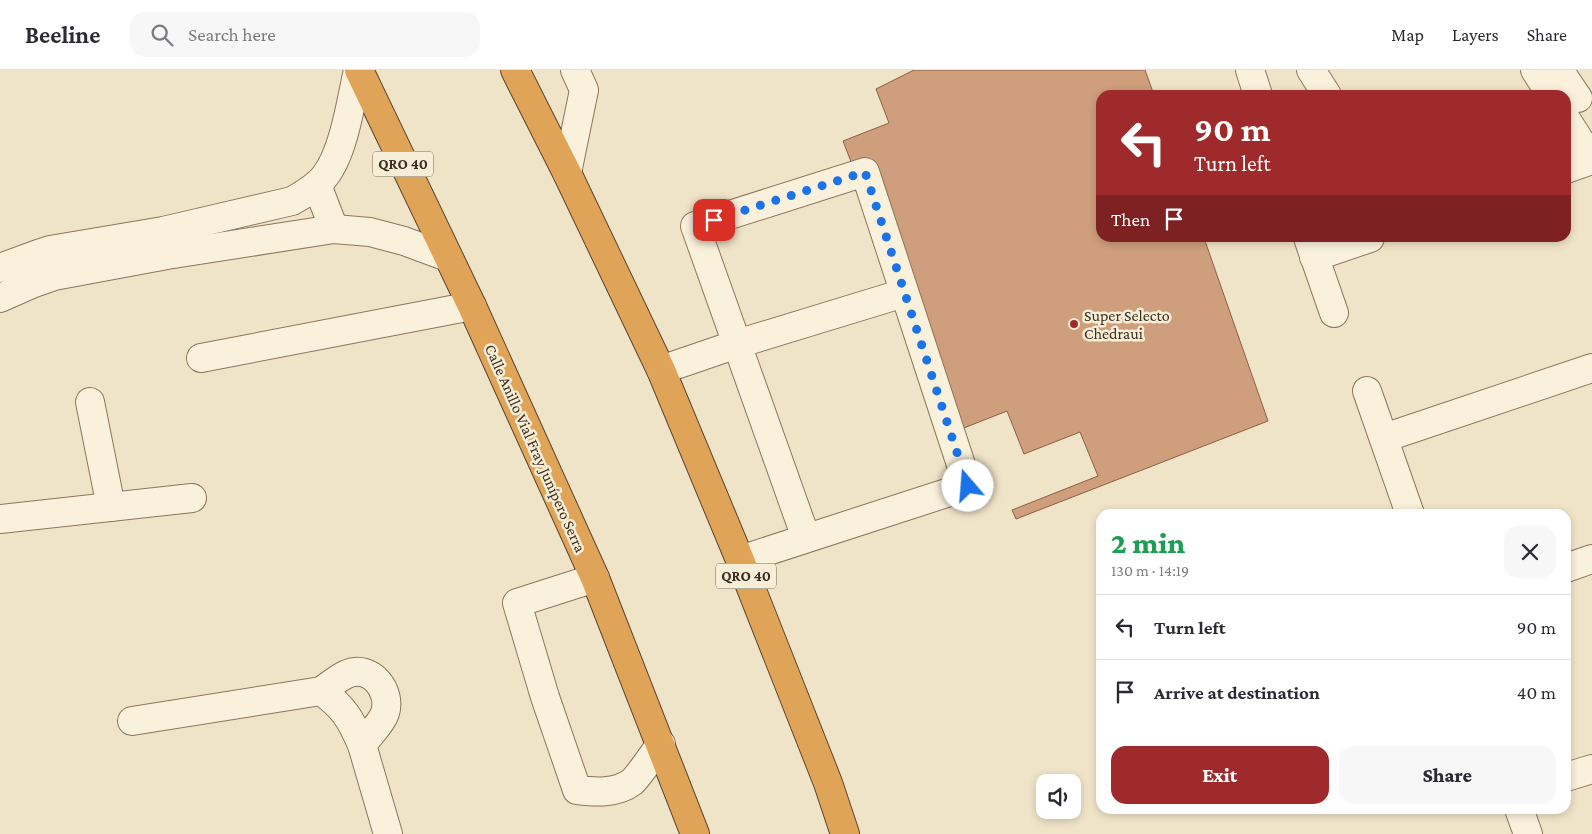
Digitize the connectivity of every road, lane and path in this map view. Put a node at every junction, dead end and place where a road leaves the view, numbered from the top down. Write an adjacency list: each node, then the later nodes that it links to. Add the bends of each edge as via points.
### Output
1 (358, 70): 16 (street, via 340,146 333,164); 21 (highway, Calle Anillo Vial Fray Junípero Serra / QRO 40)
2 (515, 70): 15 (highway, QRO 40)
3 (575, 70): 15 (street, via 584,90)
4 (1250, 70): 8 (street)
5 (1311, 70): 9 (street)
6 (1535, 70): 10 (street)
7 (1560, 70): 11 (street)
8 (1256, 90)
9 (1323, 90)
10 (1558, 90)
11 (1567, 90)
12 (1571, 101): 13 (street)
13 (1592, 160): 14 (street)
14 (1571, 167)
15 (567, 173): 30 (highway, QRO 40)
16 (317, 185): 17 (street); 19 (street, via 292,201)
17 (334, 229): 19 (street); 21 (street, via 370,232)
18 (1344, 242): 20 (street)
19 (165, 243): 22 (street, via 50,250); 24 (street, via 54,276)
20 (1311, 247): 26 (street)
21 (447, 257): 25 (highway, Calle Anillo Vial Fray Junípero Serra / QRO 40)
22 (0, 268)
23 (904, 293): 27 (street); 27 (street, via 865,172 695,226); 38 (street, via 968,486)
24 (0, 298)
25 (472, 306): 28 (street); 42 (highway, Calle Anillo Vial Fray Junípero Serra / QRO 40)
26 (1334, 313)
27 (737, 344): 30 (street); 38 (street)
28 (201, 358)
29 (1592, 368): 33 (street)
30 (661, 370): 40 (highway, QRO 40)
31 (1367, 391): 33 (street)
32 (90, 402): 35 (street)
33 (1384, 438): 36 (street)
34 (192, 498): 35 (street)
35 (111, 508): 37 (street)
36 (1408, 509)
37 (0, 520)
38 (806, 538): 40 (street)
39 (1592, 559): 41 (street)
40 (740, 560): 52 (highway, QRO 40)
41 (1571, 566)
42 (595, 578): 45 (highway, Calle Anillo Vial Fray Junípero Serra / QRO 40); 45 (street, via 517,603 577,790 616,790 632,782)
43 (321, 691): 44 (street); 46 (street, via 346,713); 46 (street, via 354,672 373,677 384,688 387,704 384,715)
44 (132, 721)
45 (661, 744): 51 (highway, Calle Anillo Vial Fray Junípero Serra / QRO 40)
46 (362, 745): 50 (street)
47 (1592, 769): 48 (street)
48 (1571, 775)
49 (1521, 814): 53 (street)
50 (388, 834)
51 (695, 834)
52 (845, 834)
53 (1528, 834)

